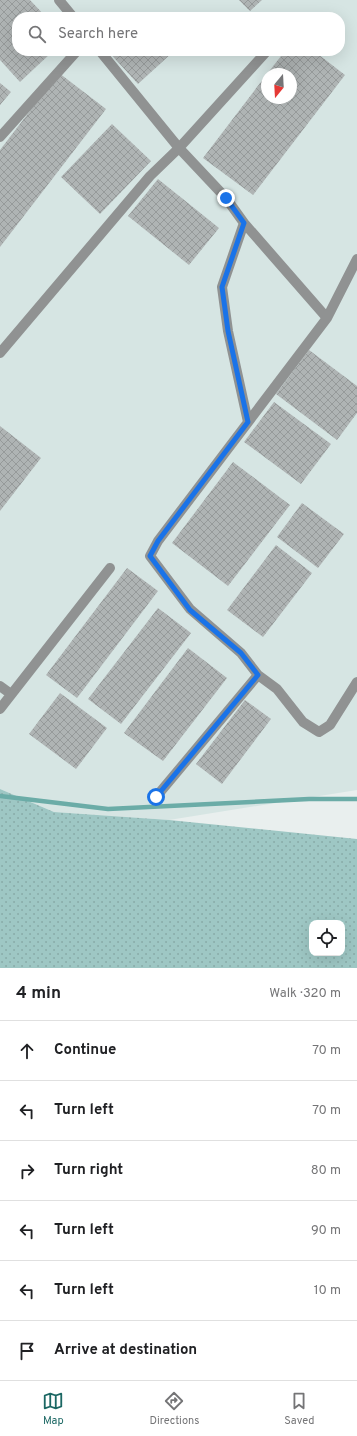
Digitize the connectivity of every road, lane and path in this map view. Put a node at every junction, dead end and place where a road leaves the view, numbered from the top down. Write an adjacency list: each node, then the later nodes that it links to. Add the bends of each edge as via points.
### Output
1 (58, 0): 2 (street)
2 (69, 12)
3 (73, 56): 6 (street)
4 (104, 56): 7 (street)
5 (262, 56): 7 (street)
6 (0, 137)
7 (179, 148): 8 (street, via 226,198); 11 (street, via 150,176)
8 (244, 223): 10 (street); 12 (street, via 222,287 228,331)
9 (357, 258): 10 (street)
10 (327, 318): 12 (street)
11 (0, 353)
12 (248, 422): 14 (street, via 158,541 150,556 190,610 241,653)
13 (110, 568): 17 (street)
14 (258, 675): 15 (street, via 277,689 303,722 320,732 330,725); 19 (street)
15 (357, 682)
16 (0, 686): 17 (street)
17 (11, 694): 18 (street)
18 (0, 709)
19 (156, 797)

